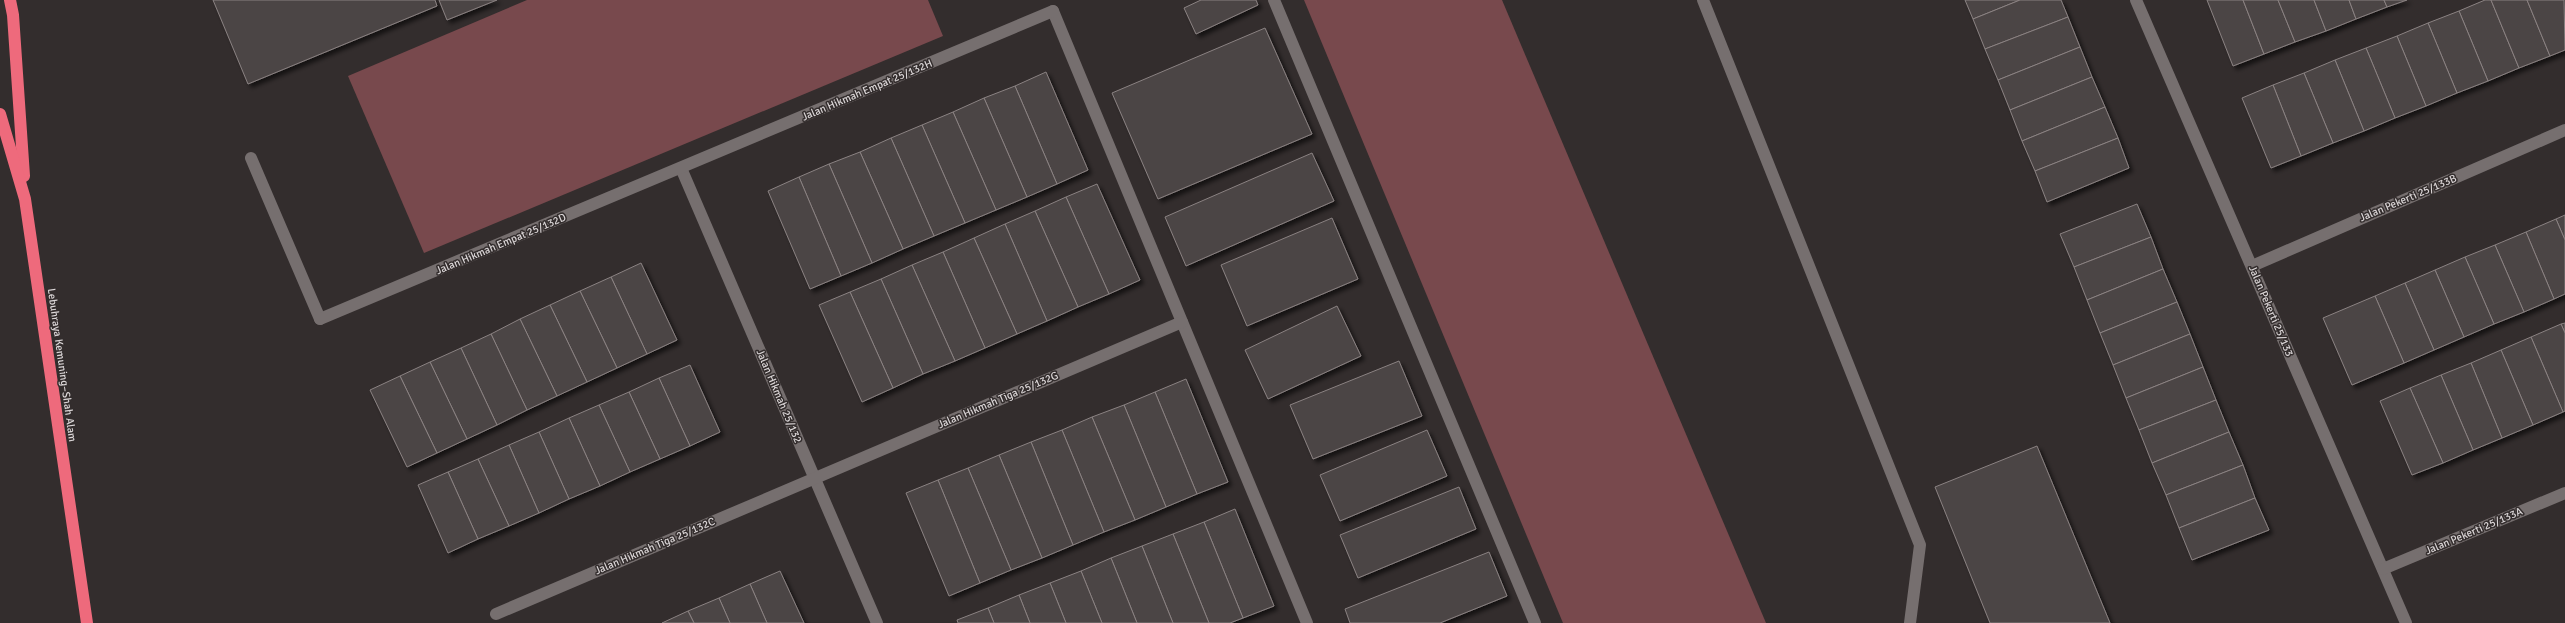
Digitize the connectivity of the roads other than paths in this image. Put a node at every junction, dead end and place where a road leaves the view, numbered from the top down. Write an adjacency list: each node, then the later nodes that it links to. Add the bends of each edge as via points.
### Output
1 (10, 0): 9 (highway, via 14,23)
2 (1274, 0): 19 (street)
3 (1703, 0): 20 (street, via 1920,545)
4 (2136, 0): 10 (street, Jalan Pekerti 25/133)
5 (0, 114): 9 (highway, Lebuhraya Kemuning–Shah Alam)
6 (2565, 130): 10 (street, Jalan Pekerti 25/133B)
7 (251, 158): 8 (street, Jalan Hikmah Empat 25/132D, via 320,319)
8 (681, 168): 11 (street, Jalan Hikmah Empat 25/132H, via 1053,11); 12 (street, Jalan Hikmah 25/132)
9 (25, 200): 16 (highway, Lebuhraya Kemuning–Shah Alam)
10 (2252, 266): 14 (street, Jalan Pekerti 25/133)
11 (1182, 322): 12 (street, Jalan Hikmah Tiga 25/132G); 18 (street)
12 (814, 478): 15 (street, Jalan Hikmah Tiga 25/132C); 17 (street, Jalan Hikmah 25/132)
13 (2565, 493): 14 (street, Jalan Pekerti 25/133A)
14 (2383, 569): 21 (street, Jalan Pekerti 25/133)
15 (496, 614)
16 (87, 623)
17 (877, 623)
18 (1307, 623)
19 (1535, 623)
20 (1910, 623)
21 (2406, 623)

